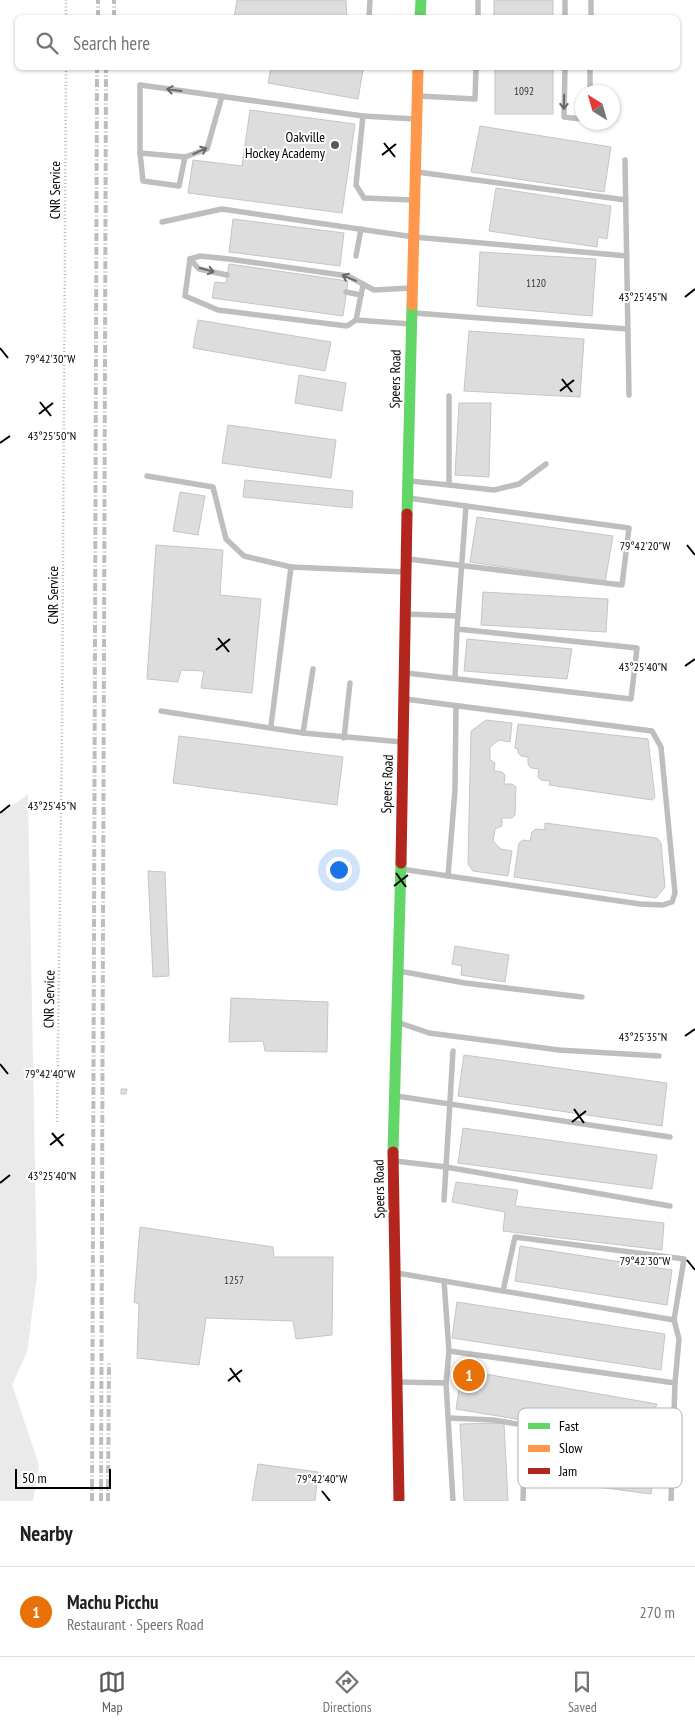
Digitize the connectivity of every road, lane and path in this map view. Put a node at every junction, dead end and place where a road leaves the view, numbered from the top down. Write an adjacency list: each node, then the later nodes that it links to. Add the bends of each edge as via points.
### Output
1 (66, 0): 7 (path)
2 (370, 0): 8 (lane)
3 (421, 0): 9 (main road)
4 (478, 0): 10 (lane)
5 (565, 0): 11 (lane)
6 (592, 0): 12 (lane)
7 (66, 15)
8 (369, 15)
9 (420, 15)
10 (478, 15)
11 (565, 15)
12 (591, 15)
13 (66, 70): 79 (path, CNR Service)
14 (418, 70): 20 (main road, Speers Road)
15 (476, 70): 20 (lane, via 475,99)
16 (565, 70): 22 (lane, one-way to 22, via 564,118)
17 (590, 70): 18 (lane)
18 (590, 85)
19 (222, 96): 21 (lane); 24 (lane, one-way to 24, via 140,85); 25 (lane, one-way to 19, via 207,149)
20 (417, 96): 23 (main road, Speers Road)
21 (363, 116): 23 (lane); 28 (lane, via 356,186 364,198)
22 (575, 118)
23 (417, 119): 27 (main road, Speers Road)
24 (140, 152): 25 (lane); 25 (lane, via 143,181 179,186)
25 (185, 157)
26 (625, 160): 29 (lane)
27 (415, 172): 28 (main road, Speers Road); 29 (lane)
28 (415, 200): 32 (main road, Speers Road)
29 (626, 200): 34 (lane)
30 (162, 222): 31 (lane, via 222,209)
31 (361, 229): 32 (lane); 33 (lane)
32 (414, 237): 34 (lane); 38 (main road, Speers Road)
33 (356, 256)
34 (627, 256): 43 (lane)
35 (190, 259): 36 (lane, one-way to 36, via 199,269); 37 (lane, one-way to 35, via 348,276 229,259 200,256); 42 (lane, via 185,296 218,310 347,326)
36 (227, 275)
37 (363, 285): 38 (lane, via 374,290); 40 (lane)
38 (412, 288): 41 (main road, Speers Road)
39 (346, 292): 40 (lane)
40 (361, 295): 42 (lane)
41 (412, 319): 42 (lane); 43 (lane); 48 (main road, Speers Road)
42 (356, 320)
43 (628, 328): 44 (lane)
44 (629, 395)
45 (449, 396): 49 (lane)
46 (546, 464): 49 (lane, via 519,484 494,490)
47 (147, 476): 54 (lane, via 213,487 226,539 244,556)
48 (408, 480): 49 (lane); 50 (main road, Speers Road)
49 (448, 485)
50 (408, 498): 51 (lane); 52 (main road, Speers Road)
51 (466, 506): 53 (lane); 53 (lane, via 629,528 622,585)
52 (407, 559): 53 (lane); 55 (main road, Speers Road)
53 (461, 566): 57 (lane)
54 (291, 567): 55 (lane); 66 (lane)
55 (406, 572): 56 (main road, Speers Road)
56 (405, 614): 57 (lane); 60 (main road, Speers Road)
57 (458, 616): 58 (lane)
58 (457, 629): 61 (lane); 61 (lane, via 637,648 632,699)
59 (313, 669): 67 (lane)
60 (404, 672): 61 (lane); 63 (main road, Speers Road)
61 (455, 678)
62 (350, 682): 68 (lane)
63 (403, 699): 64 (lane); 69 (main road, Speers Road)
64 (456, 706): 71 (lane, via 455,790); 71 (lane, via 652,731 661,747 675,893 672,902 663,905 640,904)
65 (161, 711): 66 (lane)
66 (271, 726): 67 (lane)
67 (303, 733): 68 (lane)
68 (344, 738): 69 (lane)
69 (404, 742): 70 (main road, Speers Road)
70 (399, 869): 71 (lane); 72 (main road, Speers Road)
71 (448, 876)
72 (397, 971): 73 (lane); 74 (main road, Speers Road)
73 (582, 997)
74 (396, 1022): 76 (lane, via 429,1033 559,1050); 77 (main road, Speers Road)
75 (453, 1051): 78 (lane)
76 (659, 1056)
77 (394, 1096): 78 (lane); 81 (main road, Speers Road)
78 (450, 1104): 80 (lane); 82 (lane)
79 (57, 1122)
80 (670, 1137)
81 (394, 1161): 82 (lane); 85 (main road, Speers Road)
82 (446, 1167): 83 (lane); 84 (lane)
83 (444, 1200)
84 (670, 1206)
85 (395, 1273): 86 (lane); 90 (main road, Speers Road)
86 (444, 1281): 87 (lane); 89 (lane)
87 (503, 1291): 88 (lane); 88 (lane, via 515,1236 684,1259)
88 (674, 1320): 92 (lane, via 679,1340)
89 (449, 1351): 91 (lane); 92 (lane)
90 (397, 1382): 91 (lane); 98 (main road, Speers Road)
91 (446, 1383): 94 (lane)
92 (674, 1383): 93 (lane)
93 (673, 1408)
94 (449, 1418): 95 (lane); 99 (lane)
95 (518, 1424)
96 (523, 1488): 100 (lane)
97 (671, 1488): 101 (lane)
98 (399, 1501)
99 (454, 1501)
100 (523, 1501)
101 (671, 1501)

